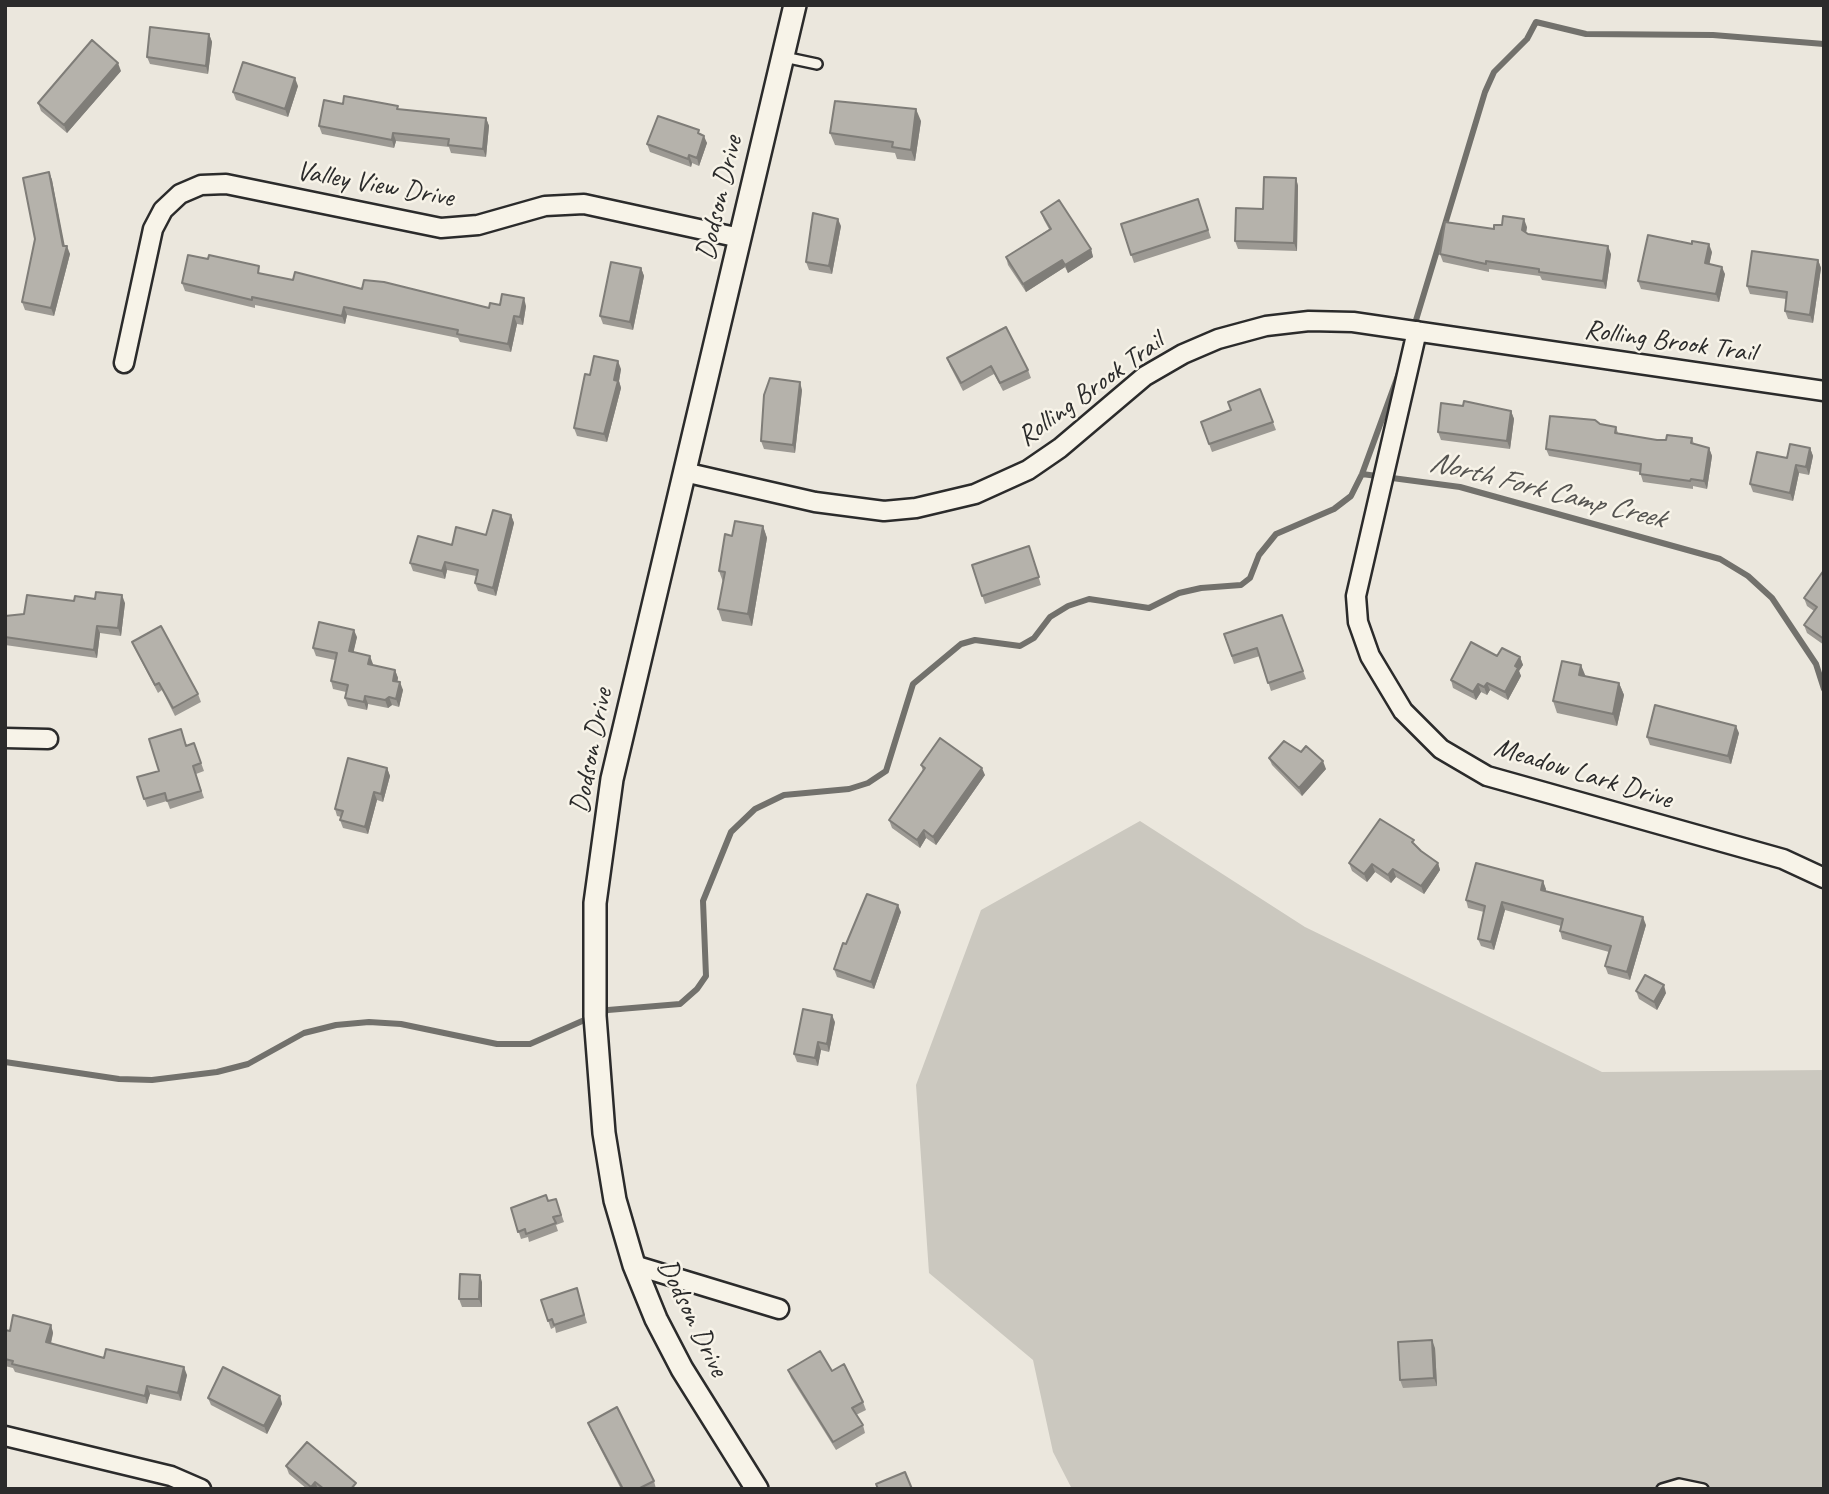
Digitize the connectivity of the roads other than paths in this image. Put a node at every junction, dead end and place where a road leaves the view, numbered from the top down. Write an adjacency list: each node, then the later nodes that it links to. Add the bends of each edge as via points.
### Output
1 (794, 5): 2 (street, Dodson Drive)
2 (782, 57): 3 (lane); 4 (street, Dodson Drive)
3 (817, 64)
4 (740, 238): 6 (street, Valley View Drive, via 584,204 545,206 478,225 441,228 226,184 201,185 180,194 153,229); 8 (street, Dodson Drive)
5 (1417, 331): 7 (street, Rolling Brook Trail); 8 (street, Rolling Brook Trail, via 1310,321 1266,326 1218,339 1145,376 1028,470 975,494 916,508 884,511 815,502); 11 (street, Meadow Lark Drive, via 1356,596 1358,622 1370,656 1403,711 1441,749 1487,776 1783,859)
6 (124, 363)
7 (1824, 391)
8 (684, 472): 12 (street, Dodson Drive, via 612,779 595,904 594,996 604,1133 615,1200)
9 (5, 738): 10 (street)
10 (48, 739)
11 (1824, 878)
12 (634, 1265): 13 (street); 17 (street, Dodson Drive, via 682,1369)
13 (779, 1309)
14 (5, 1436): 15 (street)
15 (170, 1482): 16 (street)
16 (201, 1489)
17 (757, 1489)
18 (1662, 1489): 19 (lane, via 1679,1484)
19 (1703, 1489)

